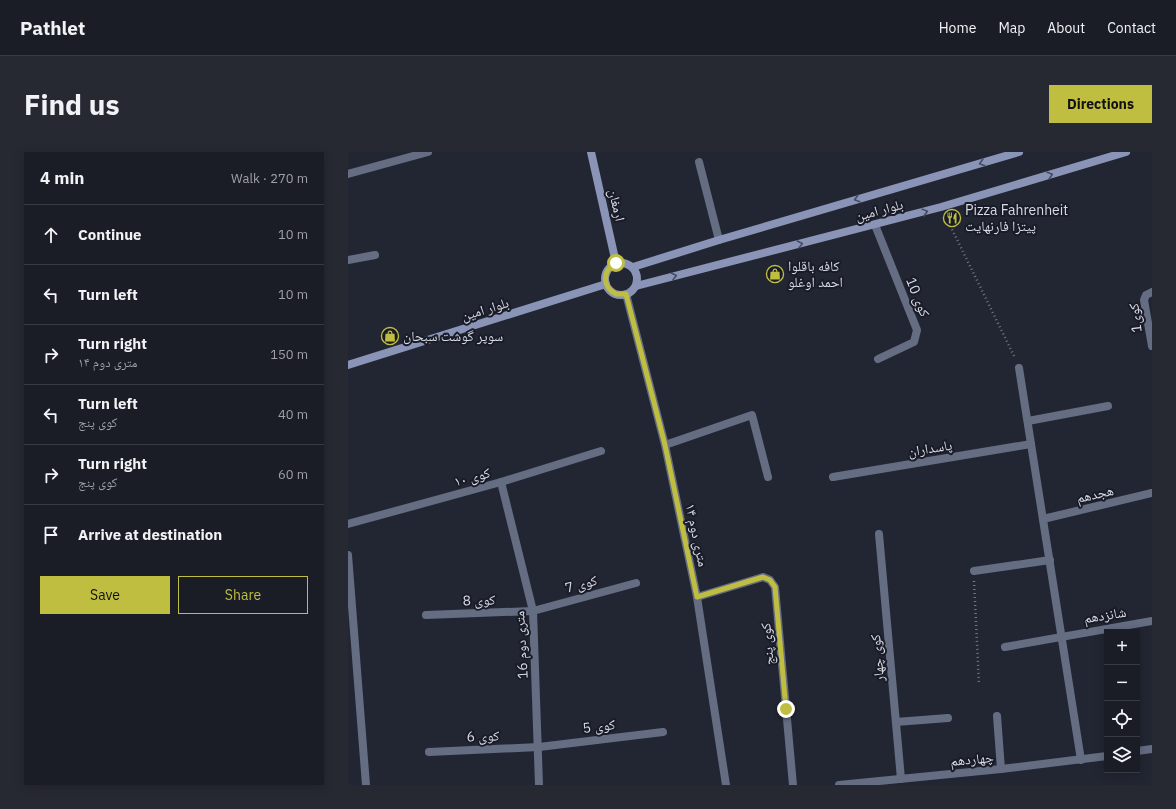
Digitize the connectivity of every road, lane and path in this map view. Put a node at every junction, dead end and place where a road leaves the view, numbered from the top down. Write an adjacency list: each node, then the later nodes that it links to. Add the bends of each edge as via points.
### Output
1 (428, 152): 5 (street)
2 (592, 152): 13 (main road, ارمغان)
3 (1019, 152): 10 (main road, بلوار امین, one-way to 10)
4 (1126, 152): 8 (main road, بلوار امین, one-way to 4)
5 (406, 155): 7 (street)
6 (698, 162): 10 (street)
7 (348, 174)
8 (941, 207): 9 (main road, بلوار امین, one-way to 8); 22 (path)
9 (875, 225): 16 (main road, بلوار امین, one-way to 9); 20 (street, کوی 10, via 917,330 914,342)
10 (719, 240): 14 (main road, بلوار امین)
11 (375, 255): 12 (street)
12 (348, 260)
13 (616, 263): 14 (main road, via 625,263); 15 (main road, via 608,269)
14 (633, 267): 16 (main road, via 638,276)
15 (606, 284): 18 (main road, via 616,294); 21 (main road, بلوار امین)
16 (636, 286): 18 (main road)
17 (1152, 292): 19 (street, کوی1, via 1146,295 1144,300)
18 (626, 294): 26 (street, ۱۴ متری دوم)
19 (1152, 346)
20 (878, 359)
21 (348, 365)
22 (1019, 368): 24 (street)
23 (1108, 406): 24 (street)
24 (1028, 421): 25 (street)
25 (1032, 444): 29 (street, پاسداران); 32 (street)
26 (665, 445): 28 (street, via 752,415); 39 (street, ۱۴ متری دوم)
27 (601, 451): 30 (street, کوی ۱۰)
28 (768, 477)
29 (833, 477)
30 (501, 482): 33 (street, کوی ۱۰); 40 (street, 16 متری دوم)
31 (1152, 493): 32 (street, هجدهم)
32 (1043, 519): 36 (street)
33 (348, 524)
34 (879, 534): 48 (street, کوی چهار)
35 (348, 555): 58 (street)
36 (1050, 560): 37 (street); 43 (street)
37 (974, 571): 45 (path)
38 (636, 583): 40 (street, کوی 7)
39 (697, 597): 60 (street, ۱۴ متری دوم); 61 (street, کوی پنج, via 763,577 770,580 775,587)
40 (533, 610): 41 (street, کوی 8); 50 (street, 16 متری دوم)
41 (426, 615)
42 (1152, 620): 43 (street, شانزدهم)
43 (1062, 635): 44 (street, شانزدهم); 55 (street)
44 (1005, 647)
45 (979, 684)
46 (997, 716): 56 (street)
47 (948, 718): 48 (street)
48 (896, 722): 57 (street, کوی چهار)
49 (663, 732): 50 (street, کوی 5)
50 (539, 747): 53 (street, کوی 6); 59 (street, 16 متری دوم)
51 (1152, 749): 52 (street)
52 (1140, 751)
53 (428, 752)
54 (1104, 756): 55 (street, چهاردهم)
55 (1081, 760): 56 (street, چهاردهم)
56 (1001, 769): 57 (street, چهاردهم)
57 (900, 778): 62 (street, چهاردهم)
58 (366, 785)
59 (540, 785)
60 (726, 785)
61 (793, 785)
62 (839, 785)

